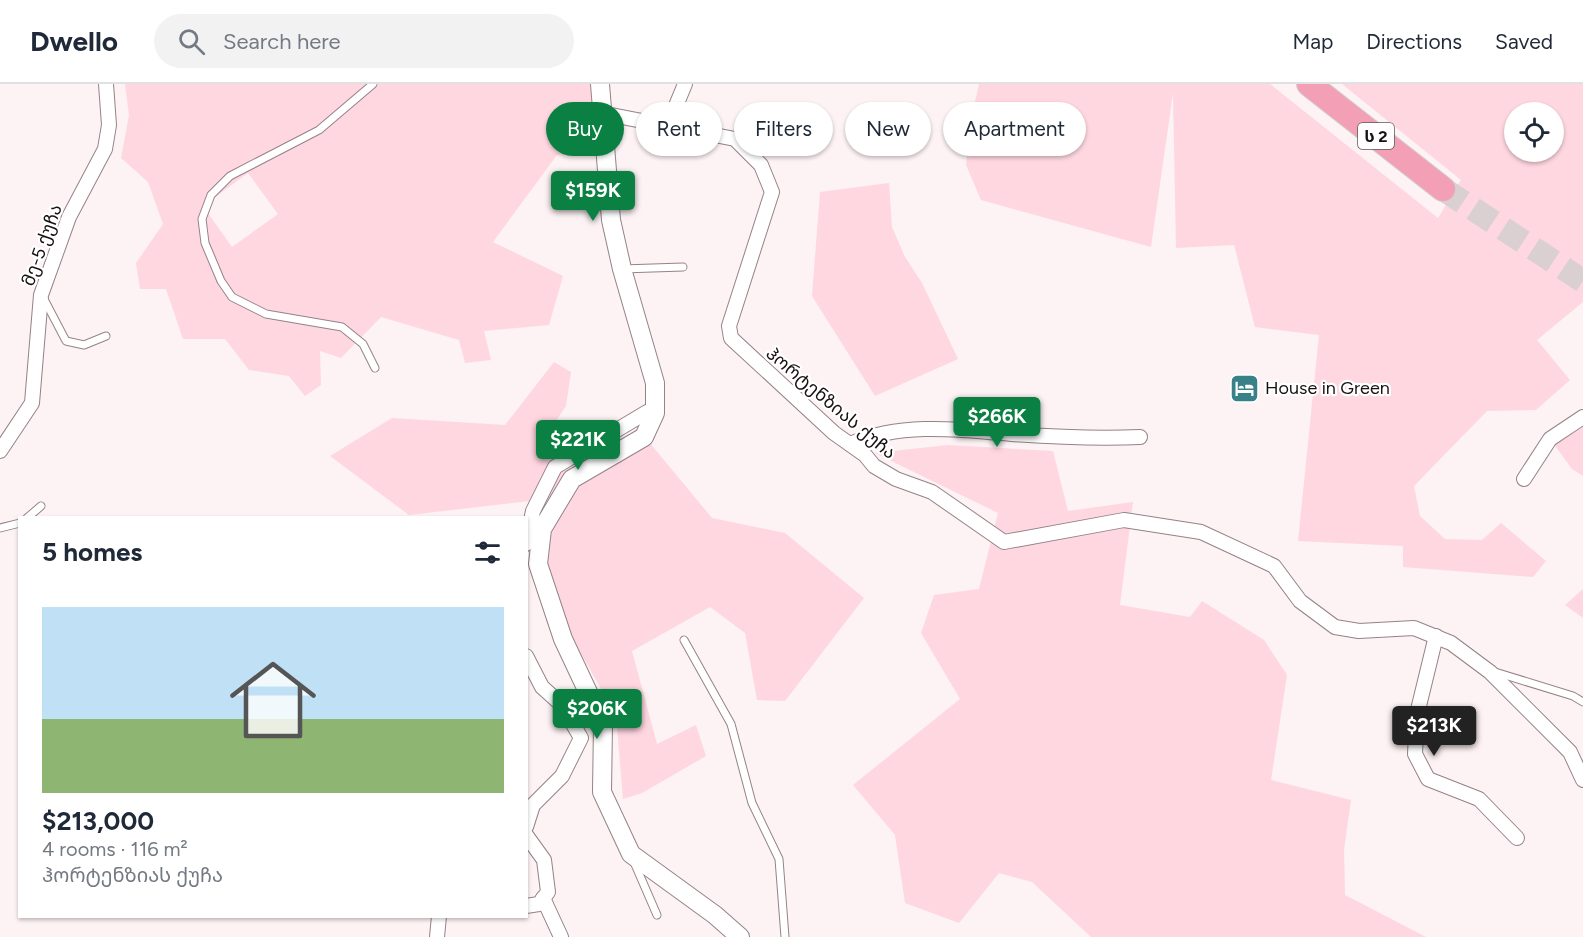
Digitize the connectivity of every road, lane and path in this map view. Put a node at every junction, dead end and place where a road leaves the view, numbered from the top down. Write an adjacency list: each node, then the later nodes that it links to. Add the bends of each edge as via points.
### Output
1 (106, 84): 13 (street, მე-5 ქუჩა, via 109,125 105,149 69,217)
2 (374, 84): 15 (lane, via 319,130 230,176 210,195 202,219 205,243 232,297 266,314 342,327 363,344)
3 (600, 84): 6 (street)
4 (685, 84): 7 (street)
5 (1309, 84): 10 (highway, ს 2)
6 (601, 102)
7 (678, 102)
8 (722, 136): 19 (street, ჰორტენზიას ქუჩა, via 735,139 761,165 772,192 729,326 731,338)
9 (605, 156): 12 (street, via 611,220)
10 (1443, 189)
11 (683, 267): 12 (lane)
12 (622, 269): 16 (street, via 655,383)
13 (41, 295): 14 (lane, via 66,341 84,345); 20 (street, მე-5 ქუჩა, via 33,403)
14 (106, 336)
15 (375, 368)
16 (655, 413): 26 (street, via 647,412 555,466 533,511); 36 (street, via 644,437 572,478 542,530 538,564 563,639 603,724 602,792)
17 (1583, 417): 21 (street, via 1550,439)
18 (1140, 437): 19 (street, via 1106,439 916,428 869,436)
19 (850, 444): 27 (street, ჰორტენზიას ქუჩა, via 874,466 932,492 1004,542 1124,520 1201,532 1274,566 1300,601 1335,627 1359,631 1414,627)
20 (0, 451)
21 (1524, 479)
22 (41, 506): 23 (lane)
23 (29, 516)
24 (18, 524): 25 (lane)
25 (0, 528)
26 (528, 535)
27 (1436, 636): 30 (street, ჰორტენზიას ქუჩა); 35 (street, via 1417,714 1415,754 1428,779 1479,799)
28 (684, 640): 44 (lane, via 731,724 752,803 779,859)
29 (528, 660): 33 (street, via 542,687 562,705 581,738 562,776 533,805)
30 (1484, 668): 31 (lane); 32 (street, ჰორტენზიას ქუჩა, via 1570,752)
31 (1583, 702)
32 (1583, 780)
33 (528, 821)
34 (528, 838): 37 (street, via 544,860 548,892)
35 (1517, 838)
36 (631, 854): 39 (lane); 43 (street)
37 (543, 898): 38 (street, via 539,904); 42 (street)
38 (528, 906)
39 (657, 915)
40 (439, 918): 41 (street)
41 (437, 937)
42 (561, 937)
43 (740, 937)
44 (785, 937)

